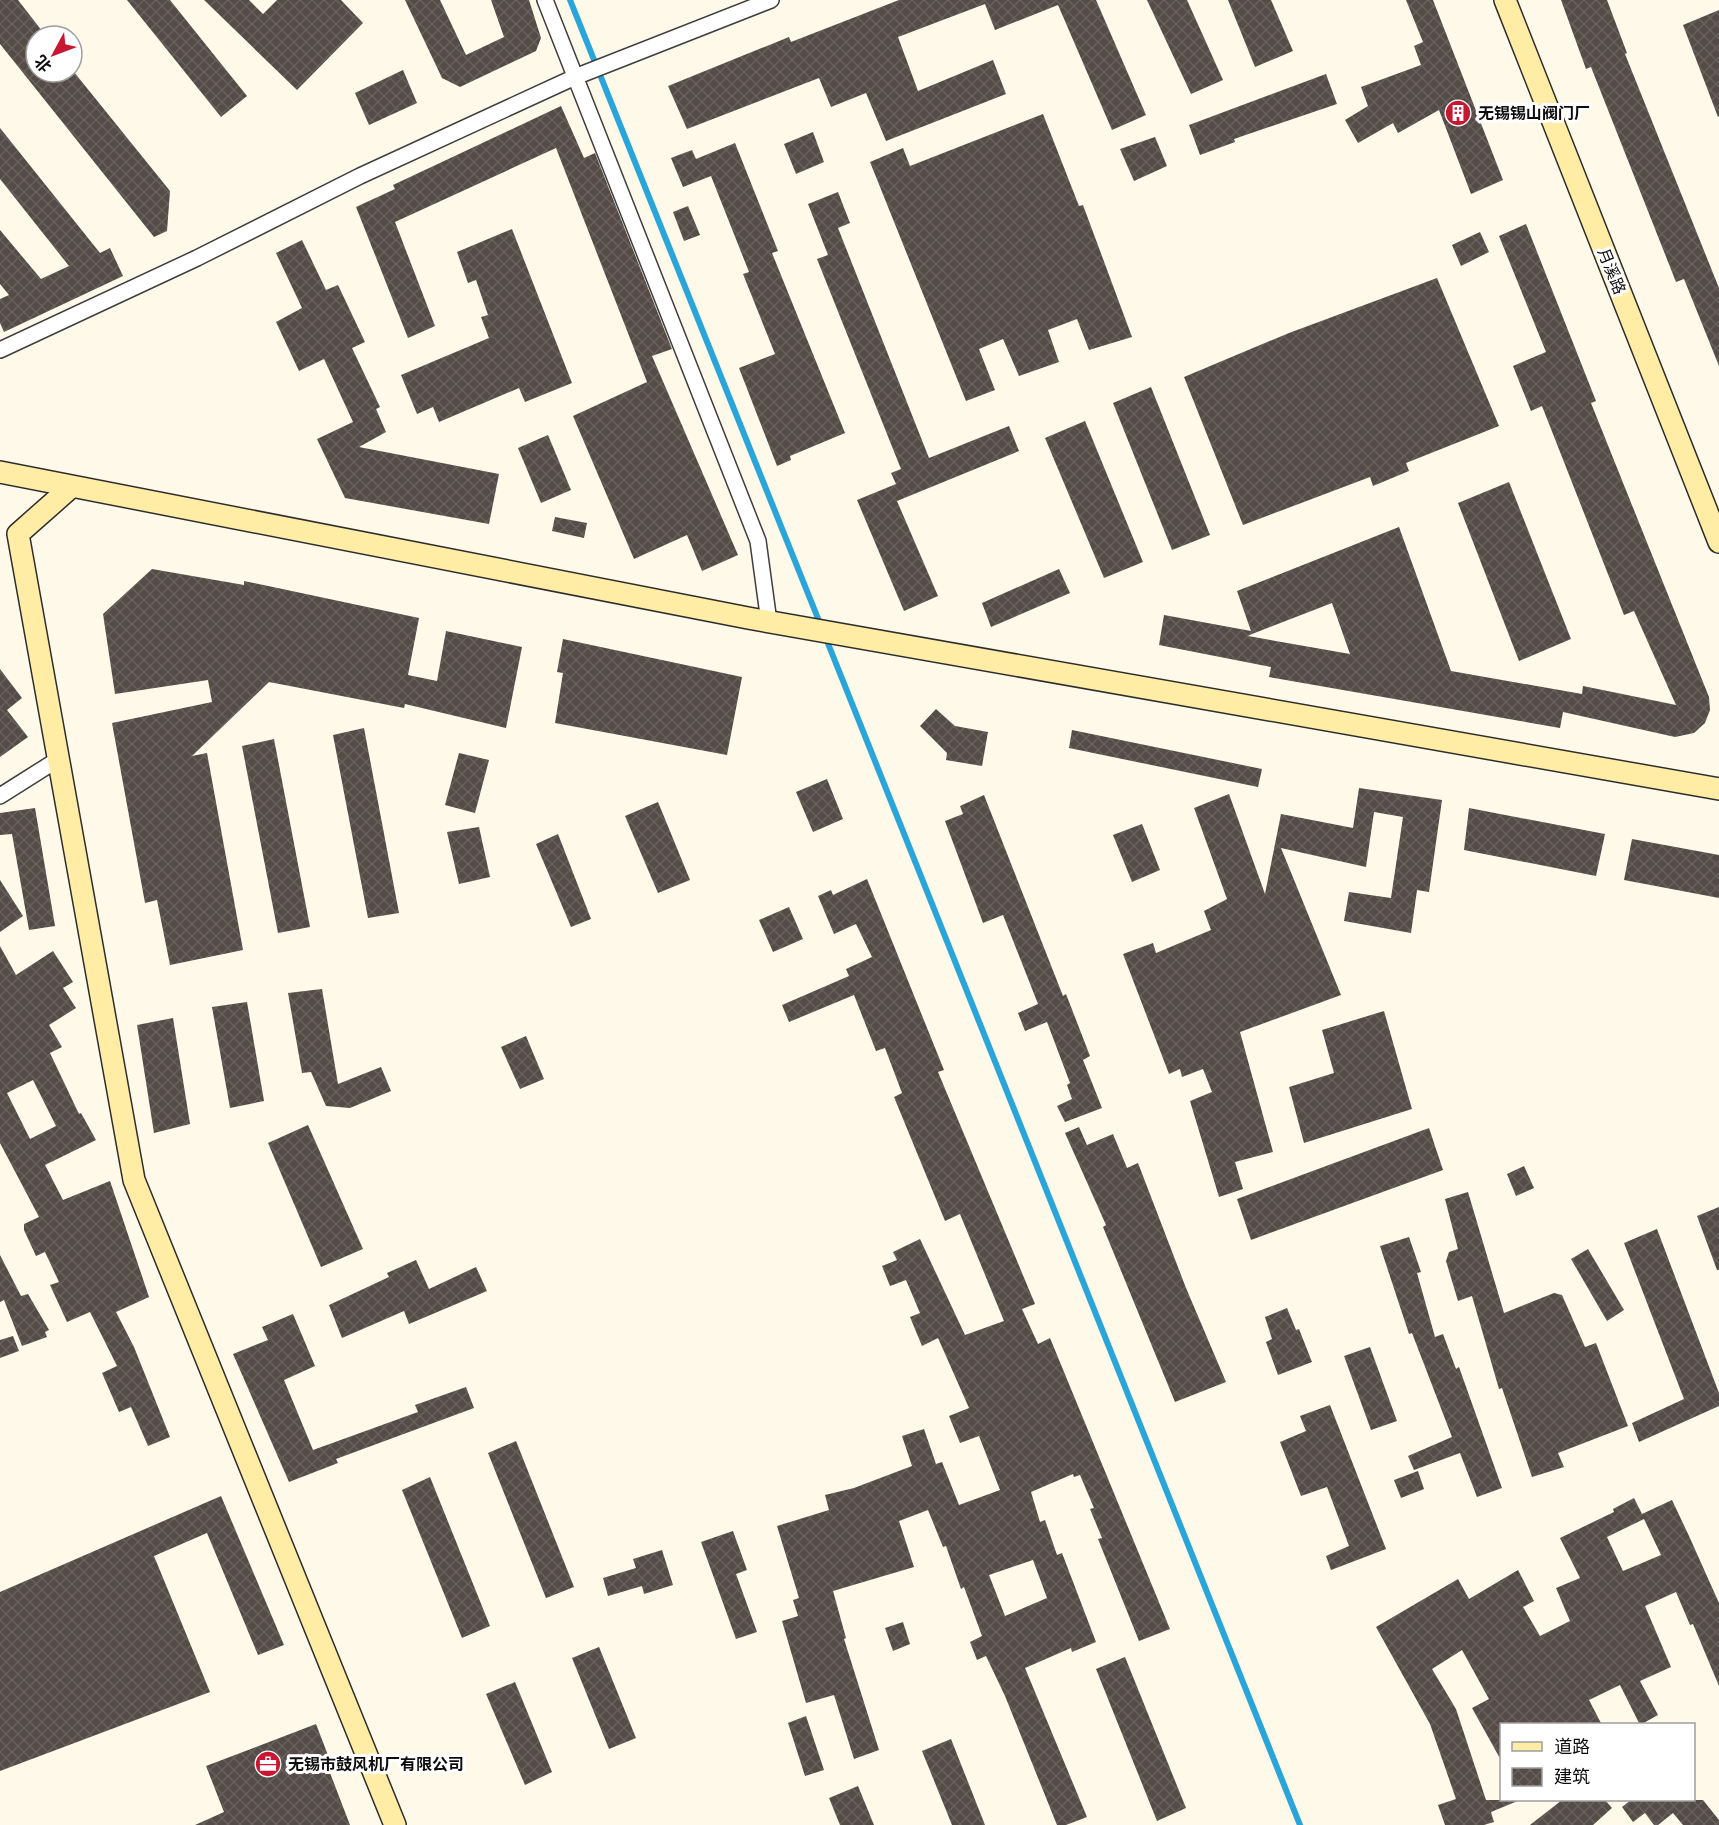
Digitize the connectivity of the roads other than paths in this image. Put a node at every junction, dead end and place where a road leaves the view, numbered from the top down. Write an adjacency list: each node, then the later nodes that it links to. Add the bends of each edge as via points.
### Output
1 (545, 0): 4 (street)
2 (771, 0): 4 (street)
3 (1505, 0): 8 (street, 月溪路)
4 (580, 75): 5 (street); 9 (street, via 758,541)
5 (0, 350)
6 (0, 472): 7 (street)
7 (70, 488): 9 (street); 10 (street, via 18,534)
8 (1719, 542)
9 (770, 622): 11 (street)
10 (57, 760): 12 (street); 13 (street, via 134,1180)
11 (1719, 789)
12 (0, 796)
13 (395, 1825)

